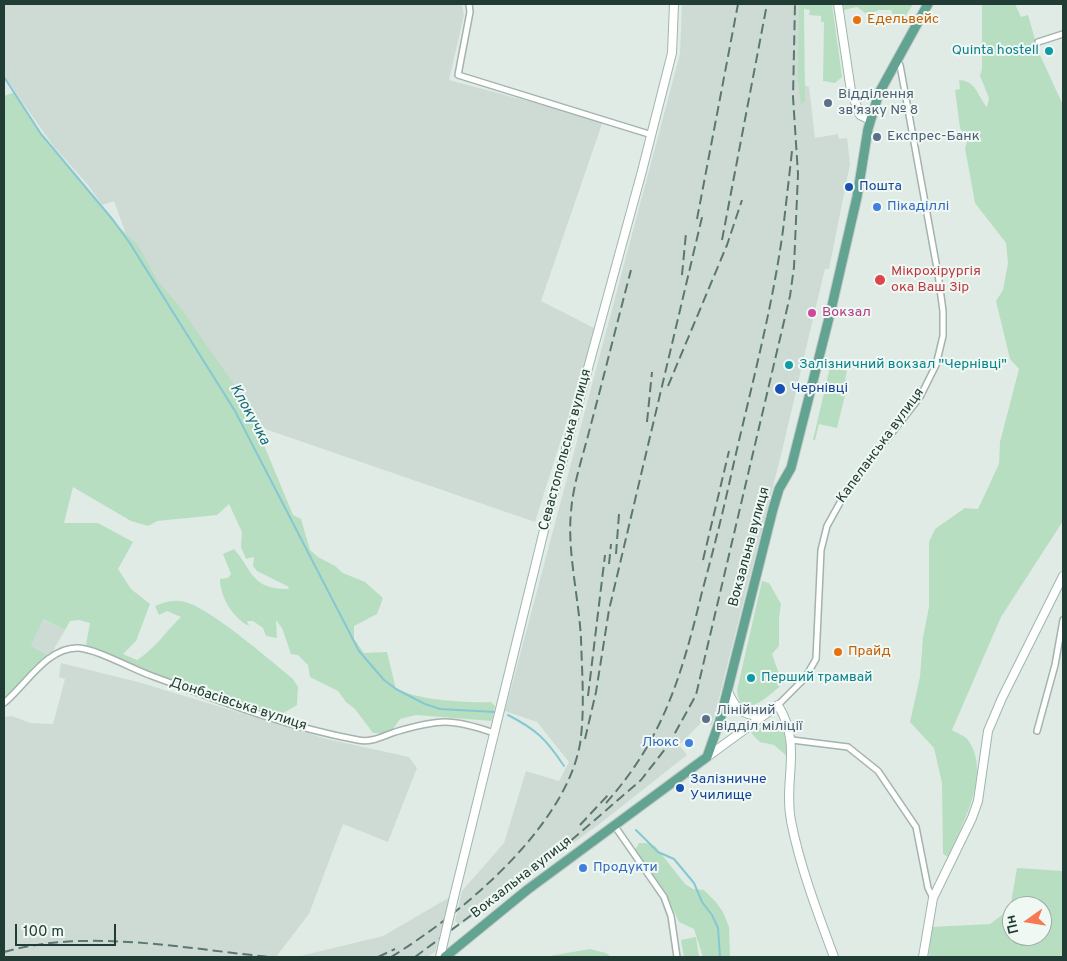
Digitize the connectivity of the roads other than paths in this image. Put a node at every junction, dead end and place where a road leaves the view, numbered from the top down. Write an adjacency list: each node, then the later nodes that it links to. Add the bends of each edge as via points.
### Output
1 (469, 4): 9 (street, via 458,76)
2 (674, 4): 9 (street, Севастопольська вулиця, via 672,53)
3 (838, 4): 8 (street, via 851,91 860,115)
4 (928, 4): 7 (main road, Вокзальна вулиця)
5 (1063, 34): 6 (street)
6 (1038, 42)
7 (895, 62): 8 (main road, Вокзальна вулиця); 14 (street, Капеланська вулиця, via 900,65 937,264 943,336 936,364 920,397 847,490 827,526 820,550 816,659 805,678)
8 (870, 120): 12 (main road, Вокзальна вулиця, via 857,197 831,310 791,468 779,489 773,509)
9 (652, 135): 19 (street, Севастопольська вулиця, via 547,518)
10 (1063, 576): 23 (street, via 988,731 980,790 972,818)
11 (1063, 620): 18 (street)
12 (727, 689): 15 (street); 16 (main road, Вокзальна вулиця)
13 (4, 702): 19 (street, Донбасівська вулиця, via 52,656 62,649 78,648 296,726 361,741 444,721 464,722)
14 (778, 705): 17 (street, Капеланська вулиця); 20 (street, via 787,720)
15 (735, 706): 16 (street); 17 (street, via 747,715)
16 (721, 712): 21 (main road, Вокзальна вулиця)
17 (761, 716): 21 (street, Капеланська вулиця)
18 (1037, 731)
19 (494, 733): 24 (street, Севастопольська вулиця, bridge)
20 (792, 740): 23 (street, via 848,747 878,771 916,827 928,888); 27 (street, via 790,819)
21 (707, 757): 22 (main road, Вокзальна вулиця)
22 (614, 825): 24 (main road, Вокзальна вулиця); 26 (street, via 664,897 671,916)
23 (933, 898): 28 (street)
24 (443, 953): 25 (street, Севастопольська вулиця)
25 (440, 957)
26 (677, 957)
27 (834, 957)
28 (923, 957)

